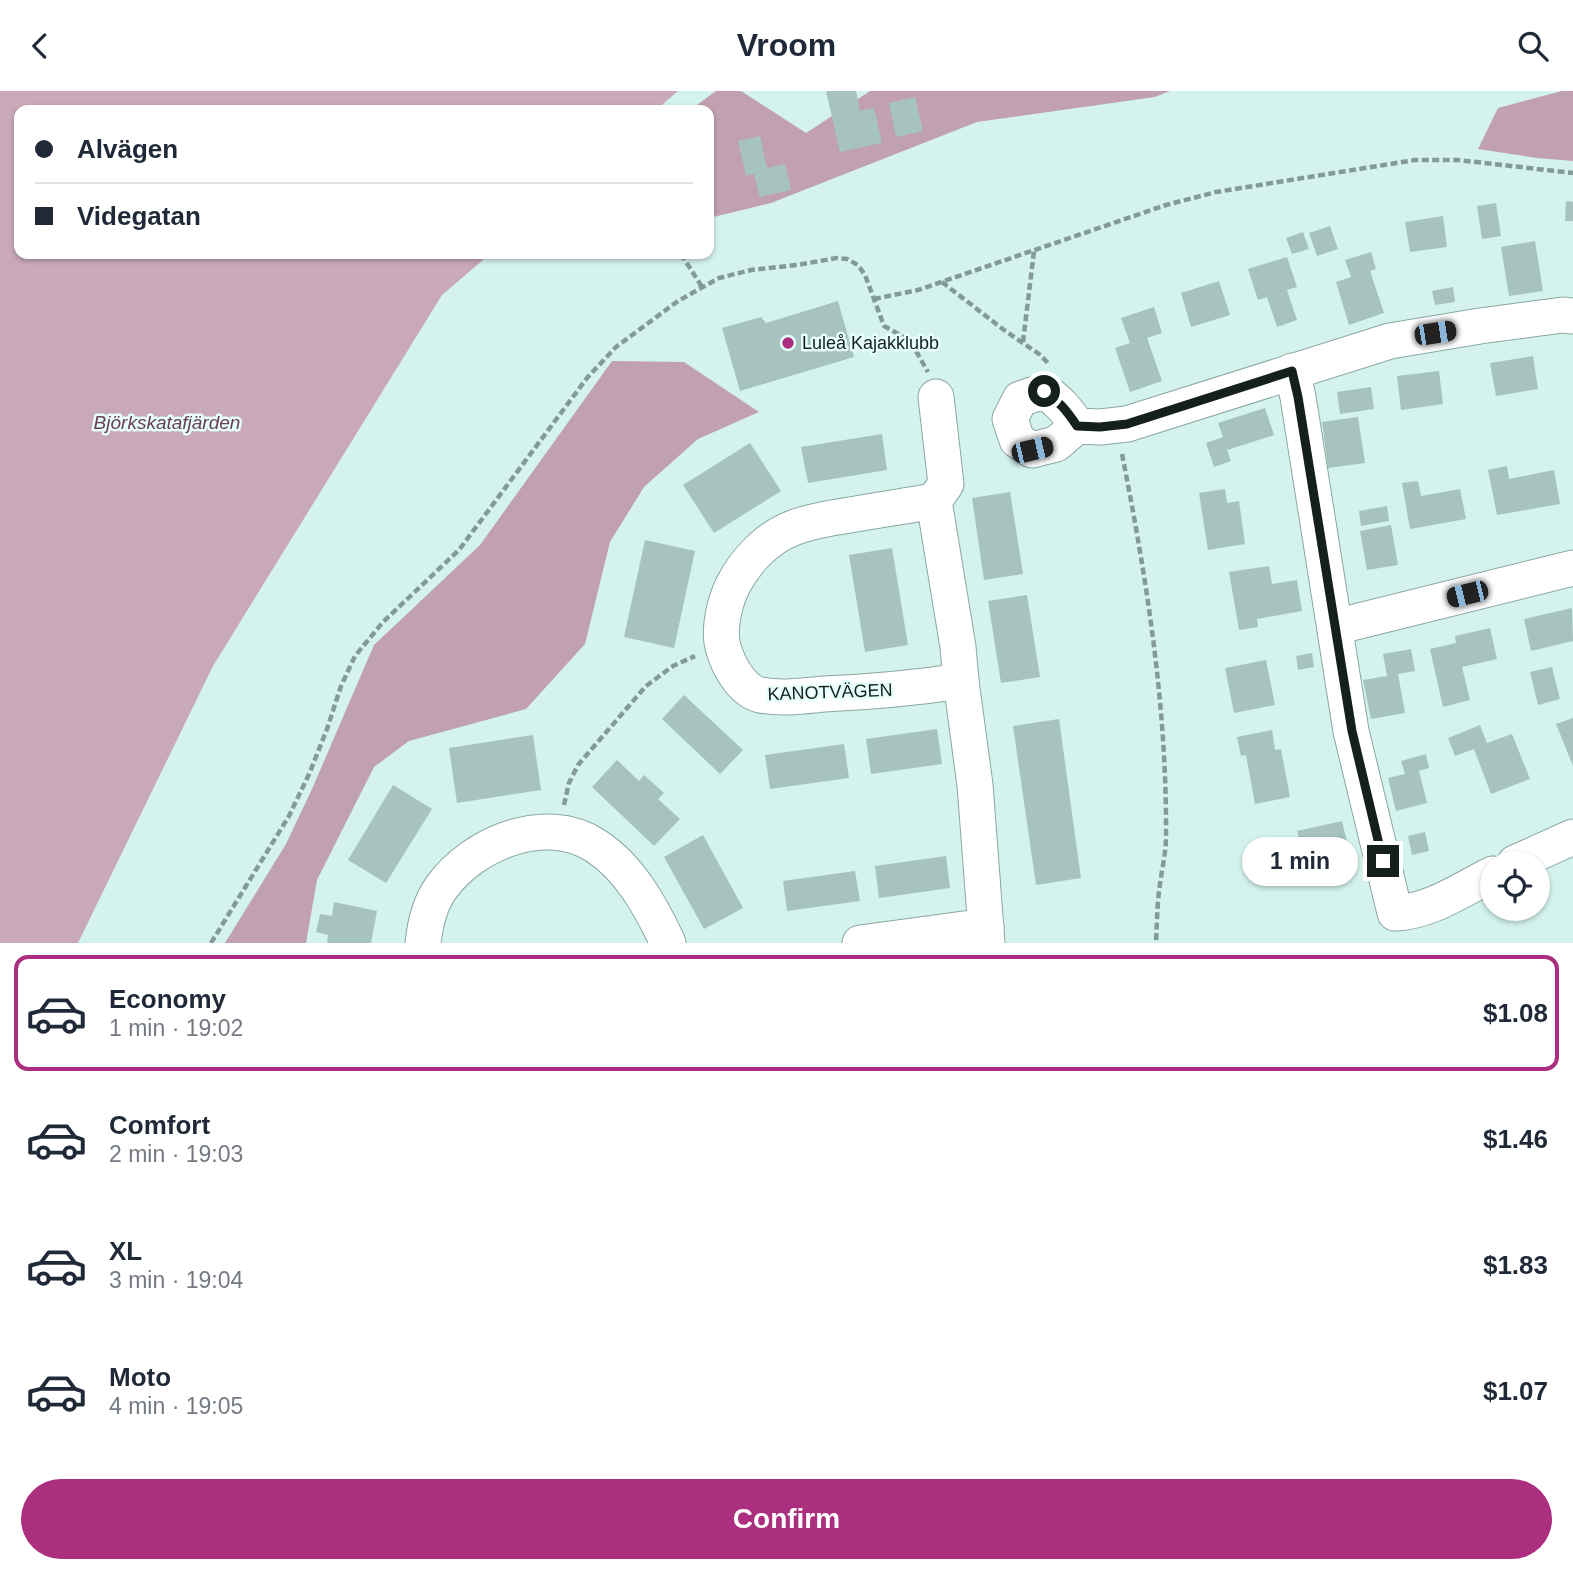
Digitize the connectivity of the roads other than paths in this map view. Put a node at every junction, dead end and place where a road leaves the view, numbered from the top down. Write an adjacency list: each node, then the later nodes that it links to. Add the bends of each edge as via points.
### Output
1 (1573, 316): 2 (street, via 1390,341)
2 (1292, 371): 4 (street, via 1127,424); 7 (street)
3 (936, 397): 5 (street, via 946,484)
4 (1093, 426)
5 (934, 501): 8 (street); 8 (street, KANOTVÄGEN, via 803,525 765,544 741,570 727,596 722,645 740,682 758,694 860,692)
6 (1573, 568): 7 (street)
7 (1335, 627): 11 (street, via 1352,731 1395,913 1432,905)
8 (961, 681): 12 (street)
9 (1573, 837): 10 (street)
10 (1542, 851)
11 (1480, 881)
12 (987, 934): 15 (street)
13 (423, 943): 14 (street, via 435,897 463,862 497,842 545,832 593,843 610,855 641,892)
14 (668, 943)
15 (860, 943)

